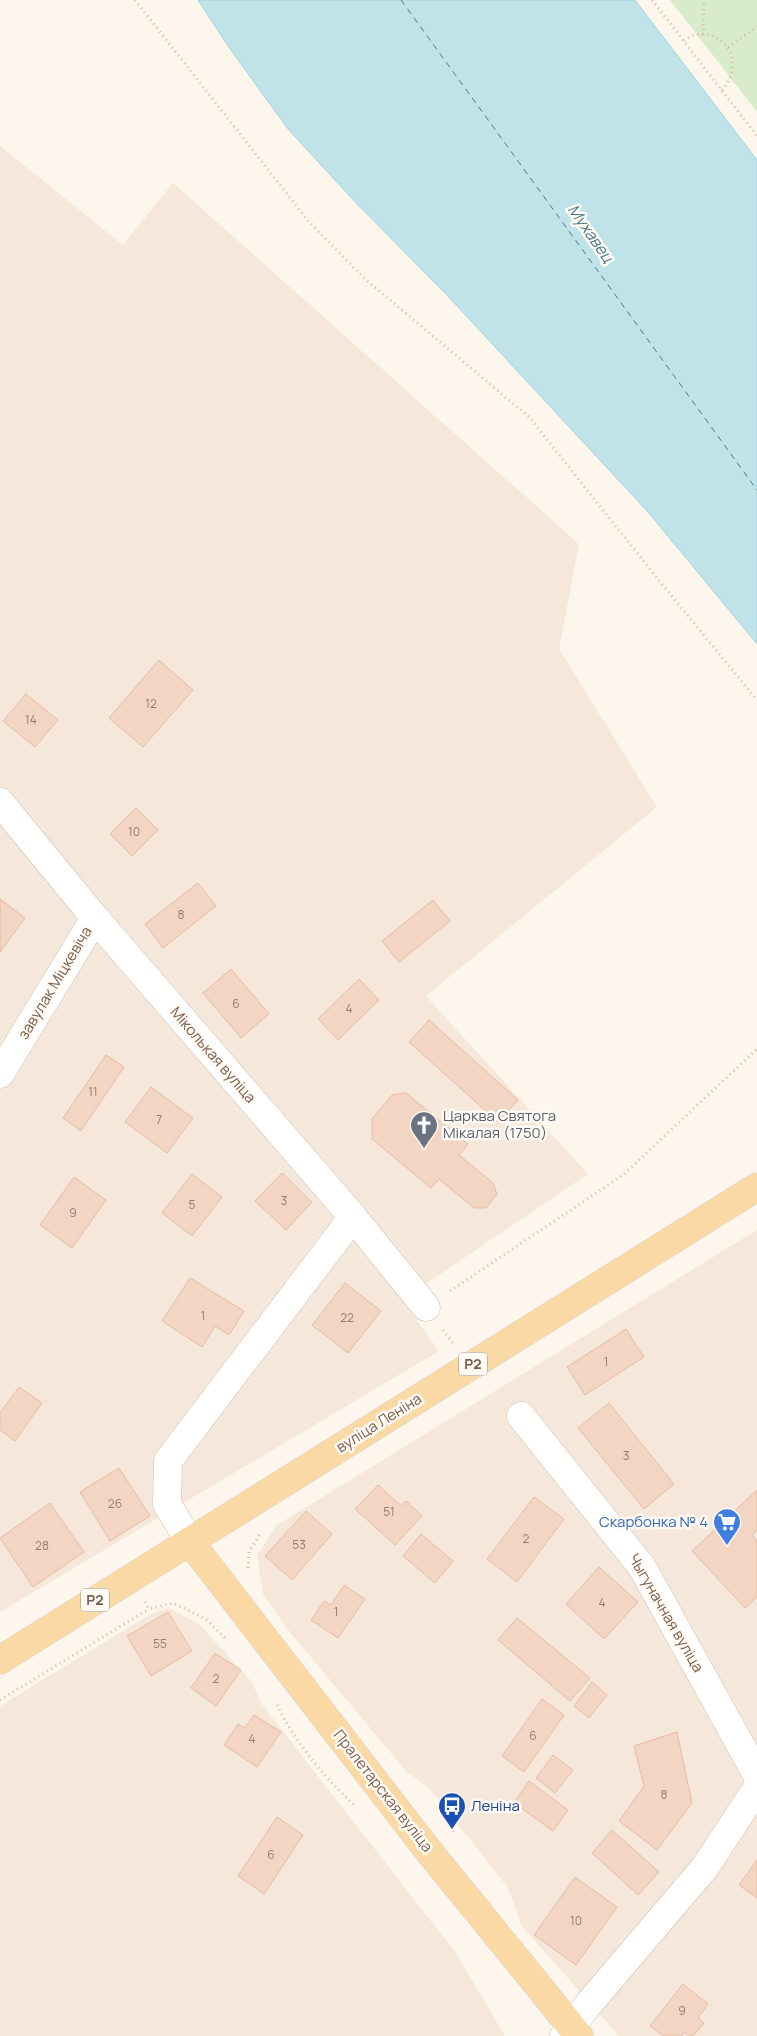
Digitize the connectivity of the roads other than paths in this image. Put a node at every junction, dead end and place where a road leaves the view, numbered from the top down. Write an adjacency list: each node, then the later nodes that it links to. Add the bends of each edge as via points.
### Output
1 (0, 802): 2 (street, Міколькая вуліца)
2 (95, 918): 3 (street, завулак Міцкевіча); 5 (street, Міколькая вуліца)
3 (0, 1074)
4 (757, 1187): 8 (main road, вуліца Леніна / Р2)
5 (354, 1217): 6 (street, Міколькая вуліца); 8 (street, via 168,1461 167,1504)
6 (426, 1307)
7 (521, 1416): 10 (street, Чыгуначная вуліца, via 642,1567)
8 (190, 1542): 9 (main road, вуліца Леніна / Р2); 12 (main road, Пралетарская вуліца)
9 (0, 1660)
10 (757, 1774)
11 (757, 1788): 12 (street, via 706,1866)
12 (572, 2033)

